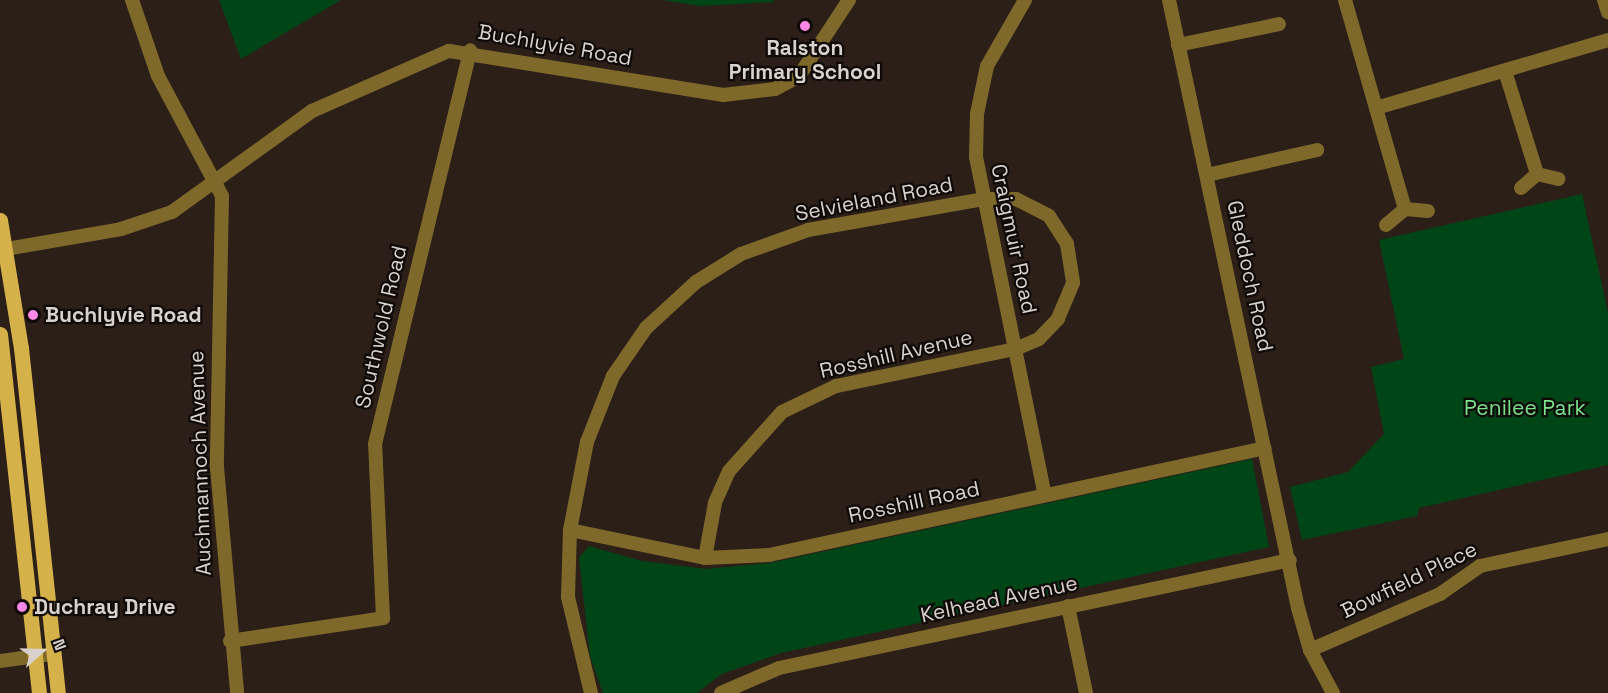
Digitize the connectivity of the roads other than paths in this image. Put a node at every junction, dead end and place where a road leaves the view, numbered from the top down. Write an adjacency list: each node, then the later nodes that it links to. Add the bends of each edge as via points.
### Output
1 (132, 0): 18 (street, Auchmannoch Avenue, via 158,76)
2 (849, 0): 11 (street, Buchlyvie Road, via 799,76 744,97)
3 (1025, 0): 20 (street, Craigmuir Road, via 987,66 977,114)
4 (1169, 0): 10 (street, Gleddoch Road)
5 (1345, 0): 13 (street)
6 (1604, 0): 7 (street)
7 (1608, 12)
8 (1279, 24): 10 (street)
9 (1608, 40): 12 (street)
10 (1178, 45): 16 (street, Gleddoch Road)
11 (470, 50): 18 (street, Buchlyvie Road, via 427,57 312,111); 35 (street, Southwold Road, via 375,444 382,618)
12 (1505, 71): 13 (street); 15 (street)
13 (1376, 108): 21 (street)
14 (1317, 150): 16 (street)
15 (1537, 174): 17 (street); 19 (street)
16 (1207, 175): 28 (street, Gleddoch Road)
17 (1558, 179)
18 (217, 183): 25 (street, Buchlyvie Road, via 149,220); 35 (street, Auchmannoch Avenue, via 222,196 217,467)
19 (1521, 188)
20 (983, 199): 27 (street, Craigmuir Road); 27 (street, Selvieland Road, via 1016,199 1049,216 1067,244 1074,268 1071,295 1058,319 1039,339); 30 (street, Selvieland Road, via 808,230 741,254 696,282 646,328 613,376 586,442)
21 (1405, 208): 22 (street); 24 (street)
22 (1428, 211)
23 (0, 220): 25 (main road)
24 (1386, 225)
25 (3, 250): 37 (main road, via 21,348)
26 (0, 333): 38 (main road)
27 (1015, 349): 29 (street, Craigmuir Road); 32 (street, Rosshill Avenue, via 836,386 782,412 729,471 716,504)
28 (1265, 448): 29 (street, Rosshill Road); 33 (street, Gleddoch Road)
29 (1045, 495): 32 (street, Rosshill Road, via 769,555)
30 (570, 530): 32 (street, Rosshill Road); 44 (street, Selvieland Road, via 568,597)
31 (1603, 539): 36 (street, Bowfield Place, via 1480,566 1440,594)
32 (705, 558)
33 (1290, 560): 34 (street, Kelhead Avenue); 36 (street, Gleddoch Road)
34 (1068, 606): 40 (street, Kelhead Avenue, via 779,668); 45 (street)
35 (230, 641): 43 (street, Auchmannoch Avenue)
36 (1310, 650): 46 (street, Gleddoch Road)
37 (52, 654): 38 (street); 42 (main road)
38 (33, 657): 39 (street); 41 (main road)
39 (0, 661)
40 (730, 691)
41 (39, 693)
42 (58, 693)
43 (237, 693)
44 (591, 693)
45 (1086, 693)
46 (1333, 693)

